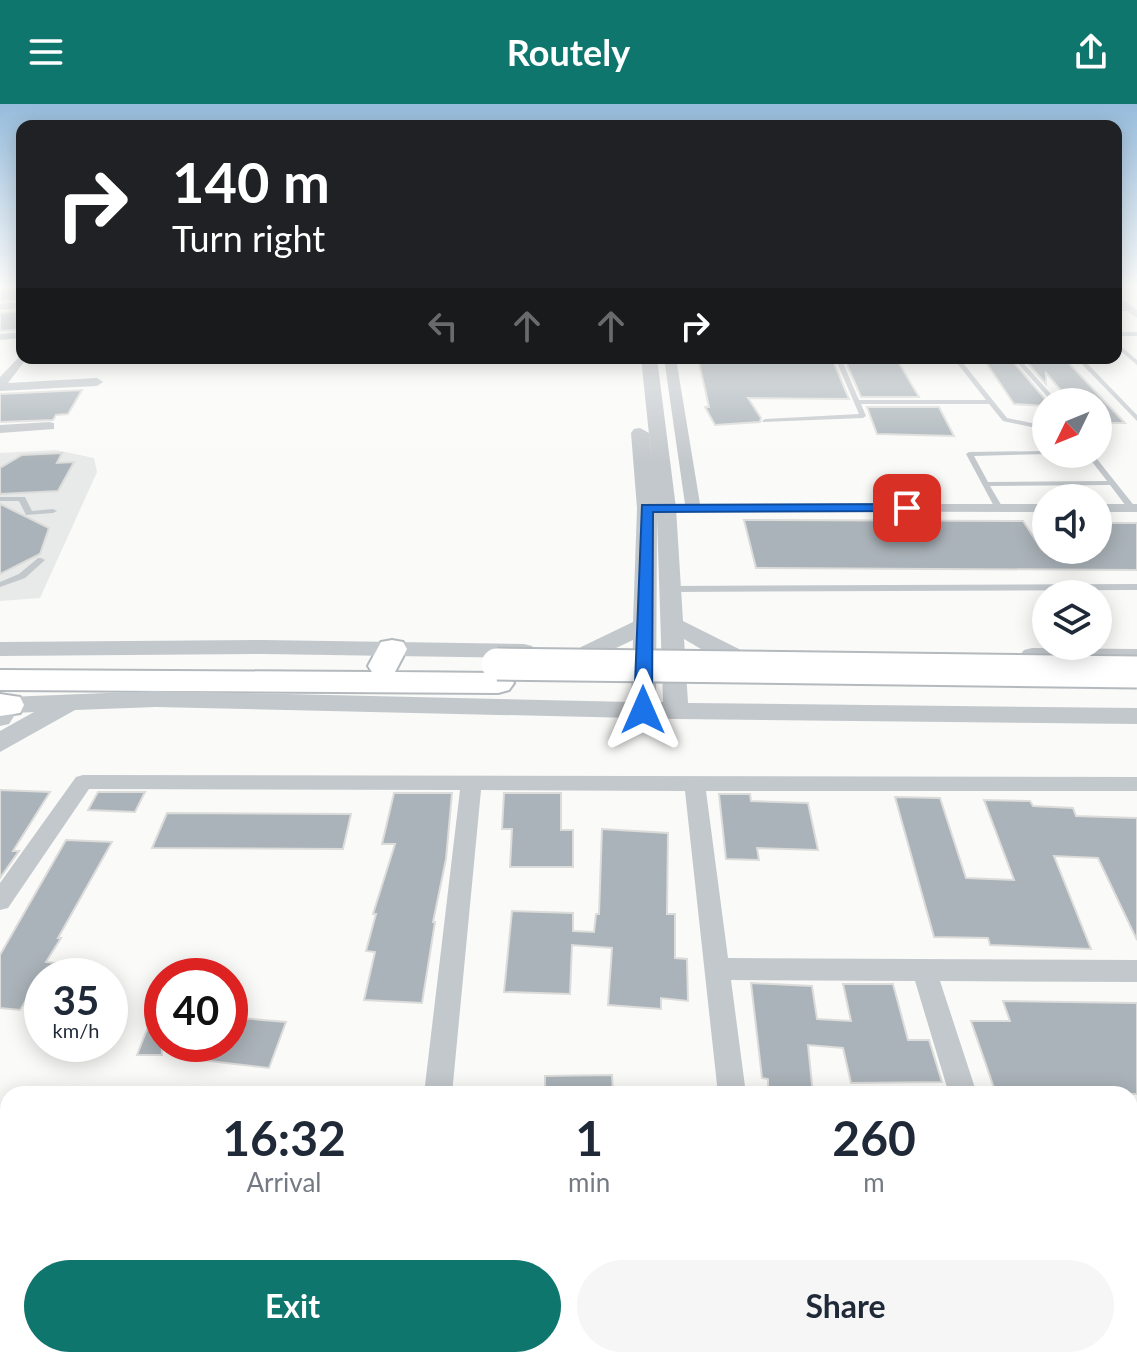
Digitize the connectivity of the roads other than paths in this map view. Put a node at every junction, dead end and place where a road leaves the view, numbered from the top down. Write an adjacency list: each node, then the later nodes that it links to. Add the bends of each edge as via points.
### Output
1 (1122, 349): 2 (lane)
2 (1137, 363)
3 (17, 364): 12 (street)
4 (635, 364): 26 (street)
5 (649, 364): 26 (street)
6 (671, 364): 27 (street)
7 (841, 364): 14 (lane)
8 (961, 364): 15 (lane)
9 (1021, 364): 13 (lane)
10 (1085, 364): 16 (lane)
11 (97, 382): 12 (street)
12 (0, 386)
13 (1043, 388)
14 (859, 402): 15 (lane); 17 (lane, via 863,416)
15 (991, 402): 18 (lane, via 1005,420)
16 (1137, 419)
17 (765, 421)
18 (1032, 425)
19 (49, 426): 20 (street)
20 (0, 429)
21 (1032, 453): 24 (lane, via 969,454)
22 (1100, 468): 23 (lane)
23 (1112, 483): 24 (lane); 31 (lane)
24 (985, 484): 28 (lane)
25 (0, 499): 32 (lane, via 22,499 29,513)
26 (656, 508): 27 (street); 36 (street); 37 (street)
27 (693, 508): 28 (street)
28 (999, 508): 29 (street)
29 (1032, 508)
30 (1112, 508): 31 (street)
31 (1134, 508)
32 (53, 511)
33 (41, 560): 34 (lane)
34 (0, 585)
35 (1137, 587): 36 (lane)
36 (669, 589): 38 (street)
37 (645, 625): 40 (street); 41 (street)
38 (674, 625): 42 (street); 43 (street)
39 (0, 649): 45 (street)
40 (589, 652): 41 (street); 45 (street)
41 (643, 653): 42 (street); 52 (street)
42 (672, 653): 43 (street); 53 (street)
43 (731, 654): 44 (street)
44 (1137, 656)
45 (388, 657): 46 (highway); 48 (highway)
46 (0, 663)
47 (1137, 672): 48 (highway, bridge)
48 (497, 674): 49 (highway); 50 (highway)
49 (1137, 692)
50 (2, 702): 51 (street)
51 (70, 702): 52 (street, via 156,699); 55 (street)
52 (643, 710): 53 (street)
53 (676, 711): 54 (street)
54 (1137, 716)
55 (0, 743)
56 (471, 783): 57 (street); 59 (street, via 83,782); 63 (street)
57 (695, 784): 58 (street); 60 (street)
58 (1137, 784)
59 (0, 901)
60 (717, 969): 61 (street); 64 (street)
61 (924, 970): 62 (street); 65 (street)
62 (1137, 971)
63 (439, 1086)
64 (731, 1086)
65 (960, 1086)

